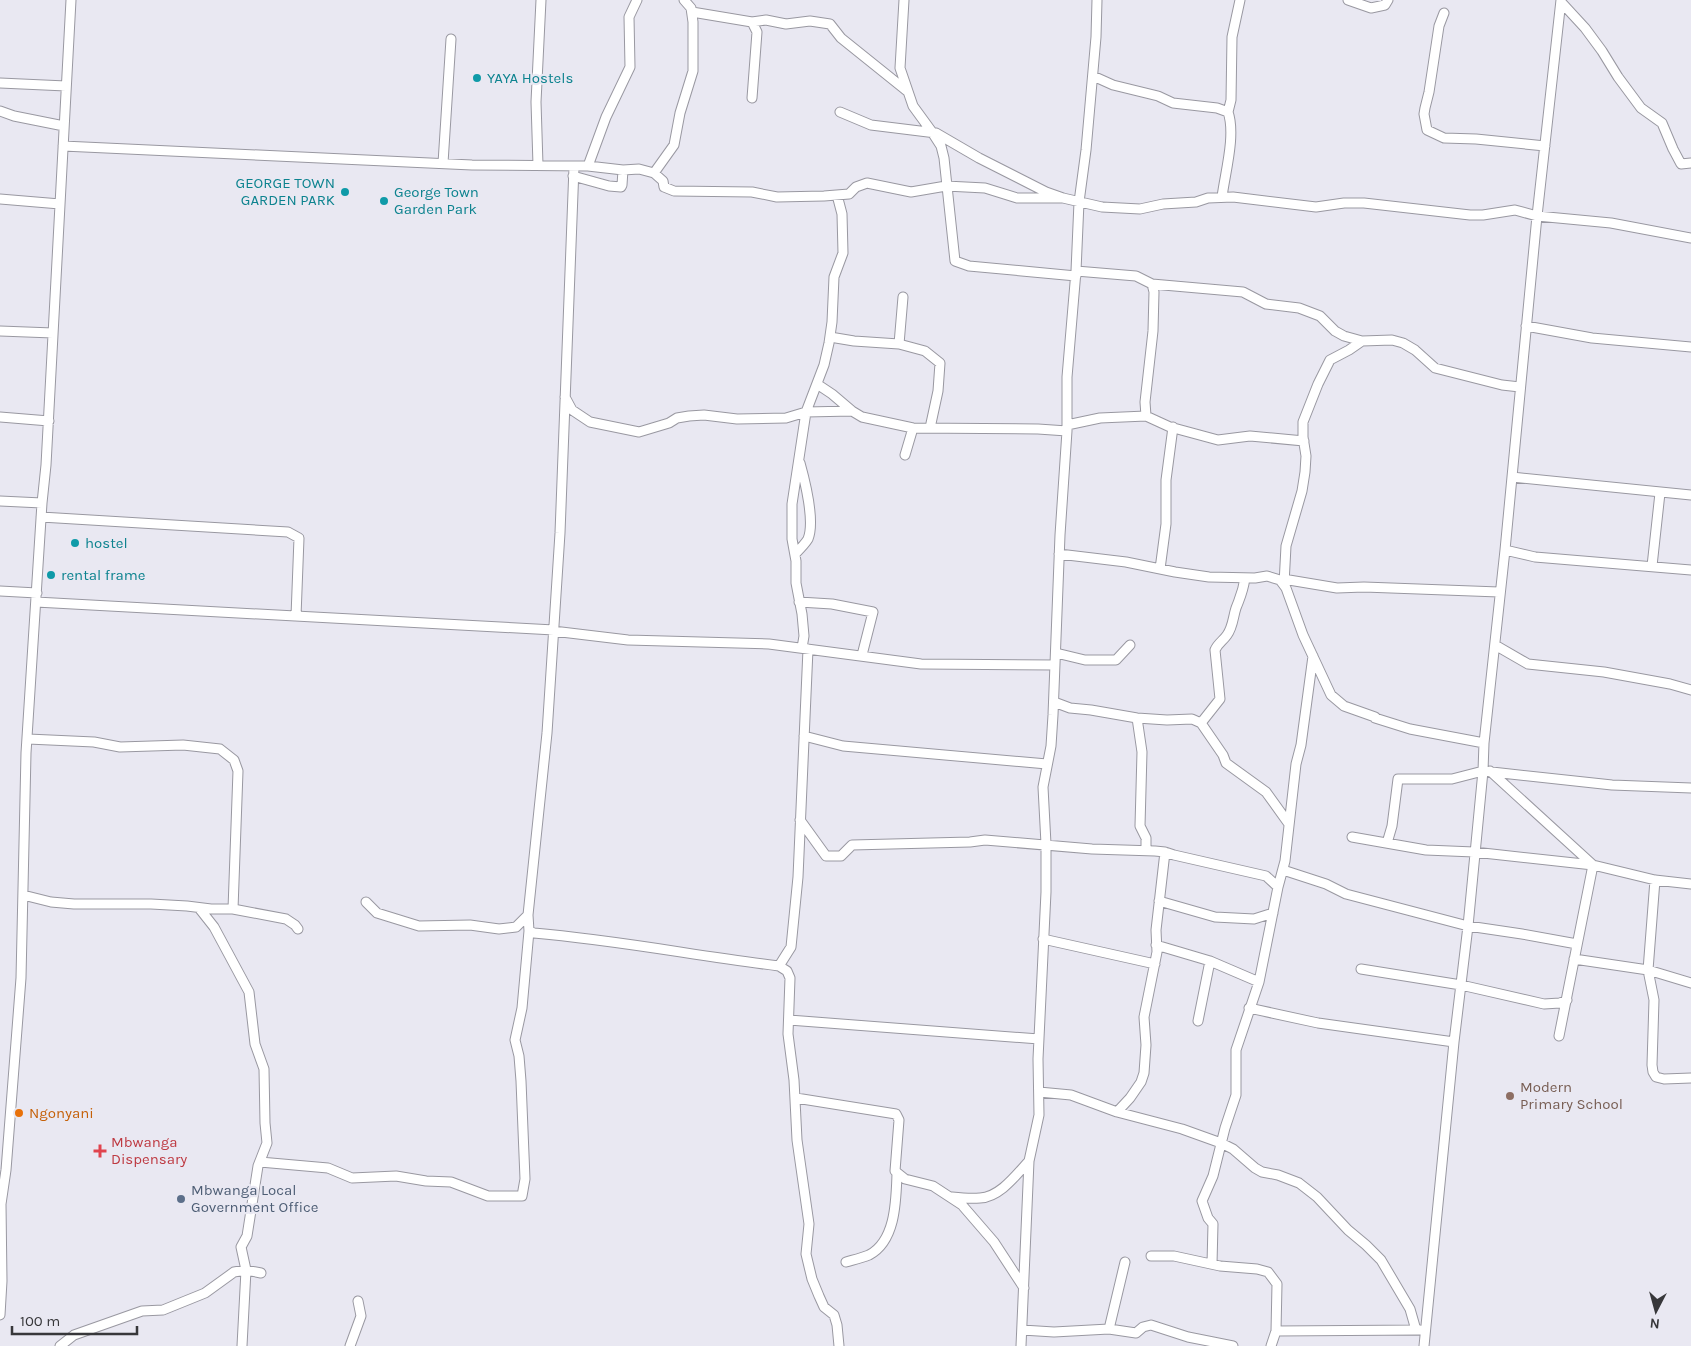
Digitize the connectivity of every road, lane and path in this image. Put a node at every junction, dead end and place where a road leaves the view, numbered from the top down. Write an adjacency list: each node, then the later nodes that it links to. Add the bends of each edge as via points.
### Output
1 (71, 0): 19 (street)
2 (536, 0): 14 (street)
3 (541, 0): 14 (street)
4 (637, 0): 32 (street, via 629,17 630,67 606,117)
5 (684, 0): 12 (street)
6 (904, 0): 20 (street, via 900,68)
7 (1097, 0): 17 (street)
8 (1240, 0): 24 (street, via 1232,37)
9 (1348, 0): 10 (street, via 1371,8 1385,5)
10 (1388, 0)
11 (1561, 1): 28 (street); 30 (street, via 1602,50 1641,108 1662,123 1681,164)
12 (692, 12): 15 (street); 35 (street, via 693,71 674,146)
13 (1444, 13): 28 (street, via 1424,108 1427,130 1444,138)
14 (540, 14): 31 (street, via 536,102)
15 (752, 22): 20 (street, via 830,24 842,38); 21 (street, via 757,32)
16 (450, 39): 29 (street)
17 (1093, 76): 24 (street, via 1173,103); 41 (street)
18 (0, 83): 19 (street)
19 (66, 86): 25 (street)
20 (909, 92): 26 (street, via 913,106)
21 (752, 98)
22 (0, 111): 25 (street)
23 (840, 112): 26 (street, via 871,125)
24 (1228, 112): 38 (street, via 1230,144)
25 (64, 126): 27 (street)
26 (932, 132): 36 (street, via 944,158); 39 (street)
27 (63, 146): 29 (street); 42 (street)
28 (1545, 146): 43 (street)
29 (443, 163): 31 (street)
30 (1691, 163)
31 (538, 165): 34 (street)
32 (588, 166): 33 (street); 34 (street)
33 (622, 170): 34 (street, via 621,187 609,186); 35 (street, via 639,169)
34 (574, 171): 57 (street)
35 (654, 173): 37 (street, via 663,181 664,187 674,191 752,192 777,197)
36 (946, 186): 37 (street, via 910,192 867,183 849,194); 39 (street, via 985,188 1017,198); 45 (street, via 955,261 969,266)
37 (837, 195): 51 (street, via 842,214 843,253 834,277)
38 (1222, 197): 41 (street, via 1140,209); 43 (street, via 1316,207 1364,204 1470,215 1515,210)
39 (1063, 198): 41 (street)
40 (0, 199): 42 (street)
41 (1079, 202): 45 (street)
42 (60, 204): 50 (street)
43 (1537, 216): 44 (street, via 1611,223); 48 (street)
44 (1691, 238)
45 (1076, 274): 46 (street, via 1136,276); 66 (street, via 1067,378)
46 (1152, 284): 52 (street, via 1243,292 1266,304 1306,310 1322,317 1338,334); 60 (street, via 1154,331)
47 (903, 298): 53 (street)
48 (1526, 326): 54 (street, via 1592,338); 56 (street)
49 (0, 331): 50 (street)
50 (54, 333): 62 (street)
51 (830, 336): 53 (street); 55 (street)
52 (1362, 340): 56 (street, via 1400,342 1415,350 1432,367); 67 (street, via 1330,360 1303,422)
53 (900, 344): 65 (street, via 925,351 940,363)
54 (1691, 347)
55 (817, 384): 58 (street); 59 (street)
56 (1520, 387): 70 (street)
57 (565, 397): 59 (street, via 572,410 590,422 638,432 689,416 786,418); 91 (street)
58 (852, 411): 59 (street); 64 (street, via 862,417)
59 (806, 412): 69 (street)
60 (1146, 416): 63 (street); 66 (street, via 1100,418)
61 (0, 417): 62 (street)
62 (49, 421): 74 (street)
63 (1173, 427): 67 (street, via 1218,440 1250,436); 82 (street)
64 (913, 428): 65 (street); 68 (street)
65 (930, 428): 66 (street)
66 (1067, 428): 80 (street)
67 (1304, 441): 85 (street, via 1306,462 1302,491 1286,546)
68 (905, 455)
69 (800, 461): 76 (street, via 792,504); 77 (street, via 808,493)
70 (1512, 477): 71 (street); 78 (street)
71 (1660, 493): 72 (street); 81 (street)
72 (1691, 495)
73 (0, 501): 74 (street)
74 (42, 503): 75 (street)
75 (41, 517): 88 (street); 90 (street, via 288,532 299,538)
76 (792, 539): 77 (street); 79 (street)
77 (808, 539): 79 (street)
78 (1505, 550): 81 (street, via 1535,557); 87 (street)
79 (795, 554): 89 (street)
80 (1059, 554): 82 (street); 95 (street)
81 (1652, 566): 83 (street)
82 (1160, 569): 84 (street, via 1209,577)
83 (1691, 570)
84 (1245, 578): 85 (street, via 1267,576); 102 (street, via 1232,625 1215,650 1220,698)
85 (1283, 582): 87 (street, via 1337,588); 97 (street)
86 (0, 591): 88 (street)
87 (1499, 592): 93 (street)
88 (37, 597): 90 (street); 104 (street)
89 (799, 602): 94 (street); 96 (street, via 874,612)
90 (296, 616): 91 (street)
91 (554, 630): 94 (street, via 628,640); 128 (street)
92 (1130, 645): 95 (street, via 1116,660 1085,660)
93 (1495, 645): 99 (street, via 1528,664 1604,672); 105 (street)
94 (805, 648): 96 (street); 103 (street)
95 (1056, 653): 98 (street)
96 (862, 656): 98 (street, via 921,664)
97 (1312, 656): 105 (street, via 1331,695 1344,706 1410,729); 110 (street)
98 (1055, 664): 100 (street)
99 (1691, 690)
100 (1054, 702): 101 (street, via 1070,708); 106 (street)
101 (1137, 718): 102 (street); 114 (street, via 1142,752 1140,826 1146,838)
102 (1201, 722): 110 (street, via 1226,763 1266,792)
103 (804, 736): 106 (street, via 843,746); 109 (street)
104 (28, 739): 122 (street); 126 (street, via 94,742 120,747 183,745 220,749 234,760 238,771)
105 (1484, 743): 107 (street)
106 (1047, 764): 113 (street, via 1043,786)
107 (1486, 771): 108 (street, via 1612,785); 112 (street, via 1452,778 1398,778); 116 (street); 117 (street)
108 (1691, 788)
109 (800, 820): 113 (street, via 826,856 841,856 852,845 985,840); 138 (street, via 791,947)
110 (1289, 825): 118 (street)
111 (1352, 837): 112 (street)
112 (1387, 843): 116 (street, via 1426,850)
113 (1046, 844): 114 (street); 132 (street)
114 (1146, 850): 115 (street)
115 (1165, 852): 121 (street, via 1266,876); 123 (street)
116 (1474, 852): 117 (street); 129 (street)
117 (1593, 865): 119 (street); 133 (street)
118 (1283, 870): 121 (street); 129 (street, via 1346,894)
119 (1655, 880): 120 (street); 140 (street)
120 (1691, 884)
121 (1278, 887): 127 (street)
122 (23, 895): 125 (street, via 74,904); 168 (street, via 21,978 1,1204)
123 (1159, 901): 127 (street, via 1215,917 1254,919); 134 (street)
124 (366, 902): 128 (street, via 377,913 419,926 470,925 499,929 516,927)
125 (199, 908): 126 (street); 157 (street, via 214,927 249,992 255,1044 264,1069 267,1143)
126 (233, 909): 130 (street, via 286,919)
127 (1273, 913): 141 (street)
128 (528, 916): 131 (street)
129 (1468, 926): 133 (street); 143 (street)
130 (298, 929)
131 (529, 931): 138 (street); 157 (street, via 522,1008 515,1040 521,1081 525,1179 522,1196 488,1196 451,1182 396,1176 352,1178 328,1168)
132 (1043, 938): 137 (street); 149 (street)
133 (1578, 944): 135 (street)
134 (1156, 945): 136 (street); 137 (street)
135 (1574, 959): 140 (street); 144 (street)
136 (1210, 961): 141 (street); 147 (street)
137 (1155, 964): 154 (street, via 1144,1017 1144,1073 1130,1098)
138 (780, 966): 146 (street, via 790,978)
139 (1361, 969): 143 (street)
140 (1648, 970): 142 (street); 151 (street, via 1654,1000 1653,1072 1656,1077 1664,1079)
141 (1258, 982): 145 (street)
142 (1691, 983)
143 (1461, 986): 144 (street, via 1544,1004); 150 (street)
144 (1567, 1000): 148 (street)
145 (1249, 1008): 150 (street, via 1303,1020); 155 (street, via 1236,1050 1236,1095)
146 (789, 1020): 149 (street); 153 (street)
147 (1198, 1021)
148 (1560, 1036)
149 (1039, 1039): 152 (street)
150 (1454, 1042): 170 (street)
151 (1691, 1078)
152 (1039, 1092): 154 (street, via 1071,1095); 156 (street, via 1040,1115)
153 (796, 1098): 158 (street, via 896,1114 899,1120 894,1164); 177 (street, via 797,1140 809,1224 806,1254 824,1307 834,1315)
154 (1117, 1112): 155 (street)
155 (1221, 1143): 163 (street, via 1213,1176 1202,1201 1213,1224); 172 (street, via 1255,1168 1299,1184 1317,1198 1380,1260 1410,1309)
156 (1029, 1161): 159 (street, via 993,1194 979,1198); 166 (street)
157 (260, 1162): 164 (street, via 247,1236 241,1247)
158 (897, 1174): 159 (street, via 933,1186); 161 (street, via 894,1212 881,1245 870,1255)
159 (952, 1197): 166 (street, via 990,1236)
160 (1151, 1256): 163 (street, via 1174,1256)
161 (846, 1262)
162 (1125, 1262): 169 (street)
163 (1212, 1264): 173 (street, via 1268,1272 1277,1284)
164 (246, 1270): 165 (street); 174 (street, via 234,1272 205,1293 164,1310 142,1311 74,1335); 175 (street)
165 (261, 1273)
166 (1024, 1288): 171 (street)
167 (358, 1301): 176 (street, via 360,1316)
168 (0, 1315)
169 (1109, 1329): 171 (street); 179 (street, via 1136,1332 1151,1325)
170 (1426, 1329): 172 (street); 181 (street)
171 (1022, 1330): 178 (street)
172 (1416, 1330): 173 (street)
173 (1276, 1331): 180 (street)
174 (60, 1346)
175 (242, 1346)
176 (350, 1346)
177 (839, 1346)
178 (1021, 1346)
179 (1233, 1346)
180 (1271, 1346)
181 (1424, 1346)

